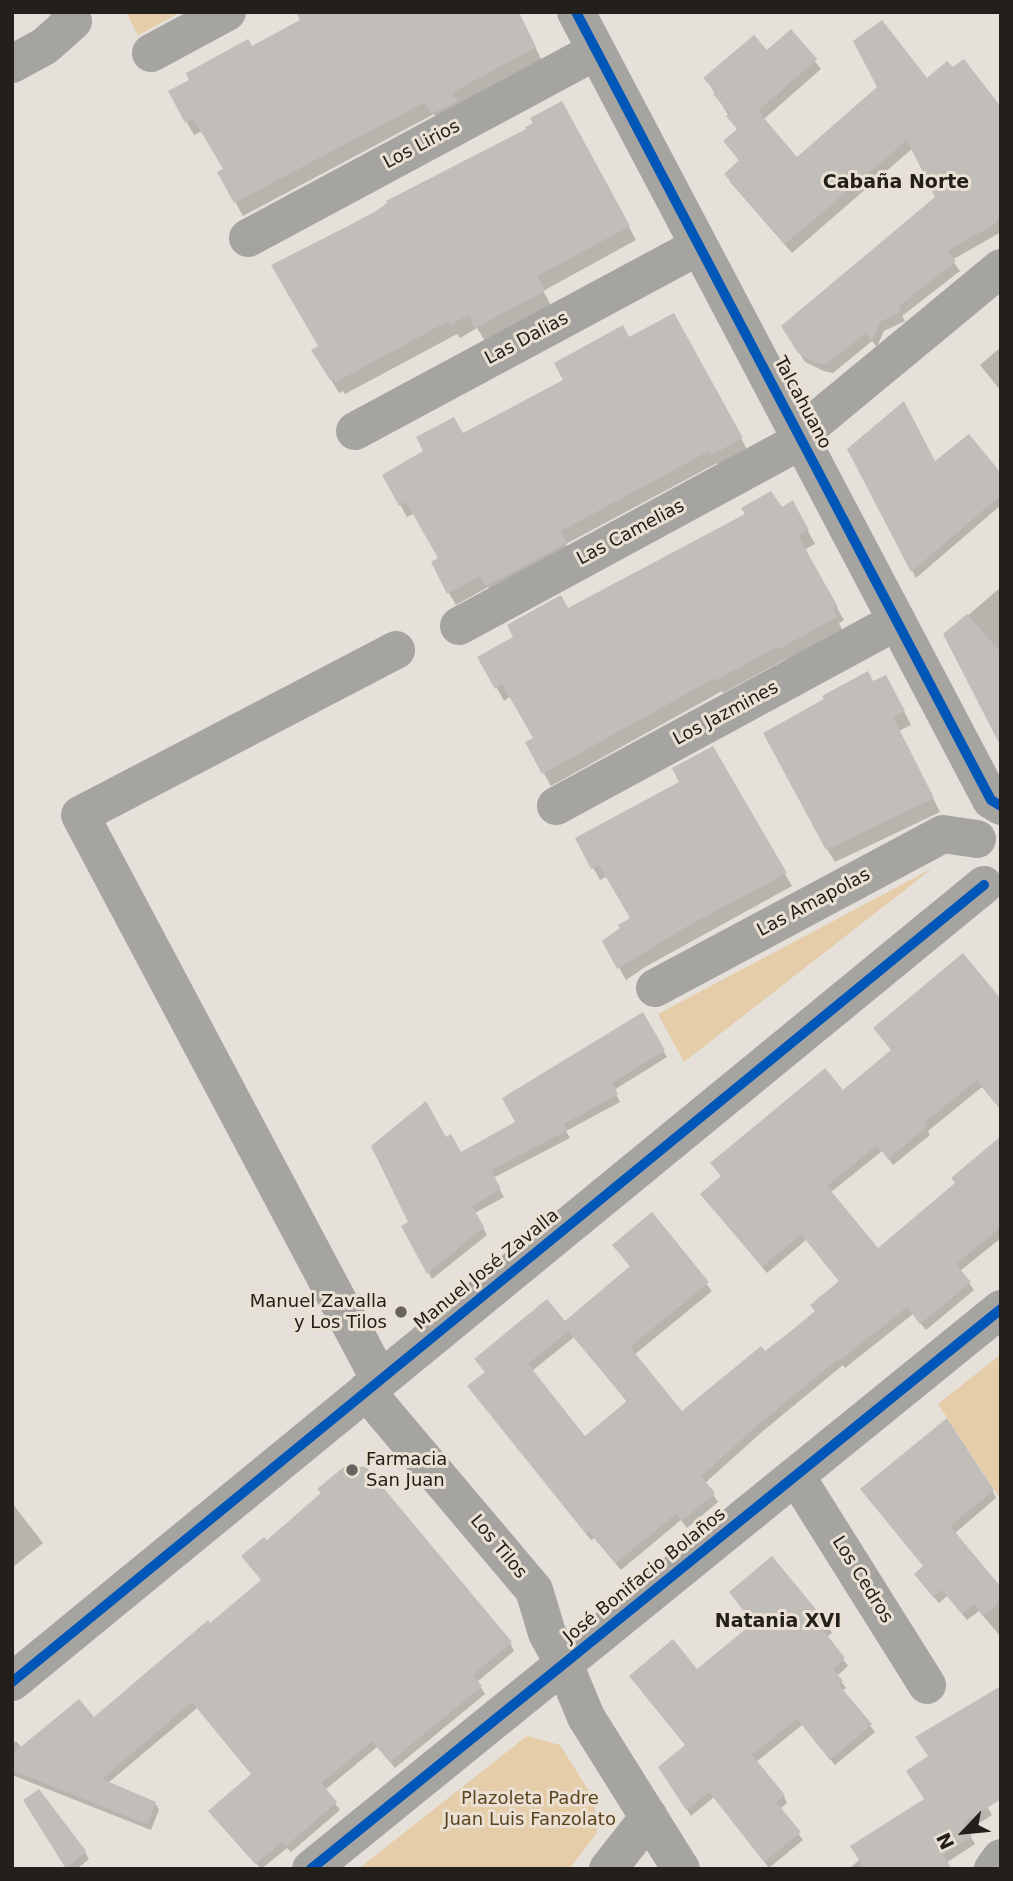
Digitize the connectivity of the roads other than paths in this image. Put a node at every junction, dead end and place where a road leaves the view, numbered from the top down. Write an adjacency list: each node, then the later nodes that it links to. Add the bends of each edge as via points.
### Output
1 (227, 12): 5 (street)
2 (576, 12): 4 (street, Talcahuano)
3 (71, 17): 6 (street, via 45,46)
4 (596, 51): 7 (street, Los Lirios); 8 (street, Talcahuano)
5 (151, 52)
6 (12, 64)
7 (248, 238)
8 (699, 246): 10 (street, Las Dalias); 11 (street, Talcahuano)
9 (1001, 268): 11 (street, Las Camelias)
10 (355, 432)
11 (801, 438): 12 (street, Talcahuano); 13 (street, Las Camelias)
12 (897, 621): 15 (street, Los Jazmines); 16 (street, Talcahuano)
13 (459, 626)
14 (396, 650): 20 (street, Los Tilos, via 80,815)
15 (556, 806)
16 (991, 818): 17 (street, via 973,850 972,863 976,875); 18 (street, Las Amapolas, via 943,834)
17 (992, 890): 20 (street, Manuel José Zavalla)
18 (654, 988)
19 (1001, 1309): 21 (street, José Bonifacio Bolaños)
20 (373, 1385): 22 (street, Los Tilos, via 534,1590 547,1633); 23 (street, Manuel José Zavalla)
21 (796, 1476): 22 (street, José Bonifacio Bolaños); 24 (street, Los Cedros)
22 (564, 1664): 25 (street, Los Tilos, via 586,1717); 27 (street, José Bonifacio Bolaños)
23 (12, 1682)
24 (927, 1685)
25 (649, 1818): 28 (street); 29 (street, Los Tilos)
26 (1001, 1858): 30 (street)
27 (311, 1869)
28 (608, 1869)
29 (681, 1869)
30 (993, 1869)

